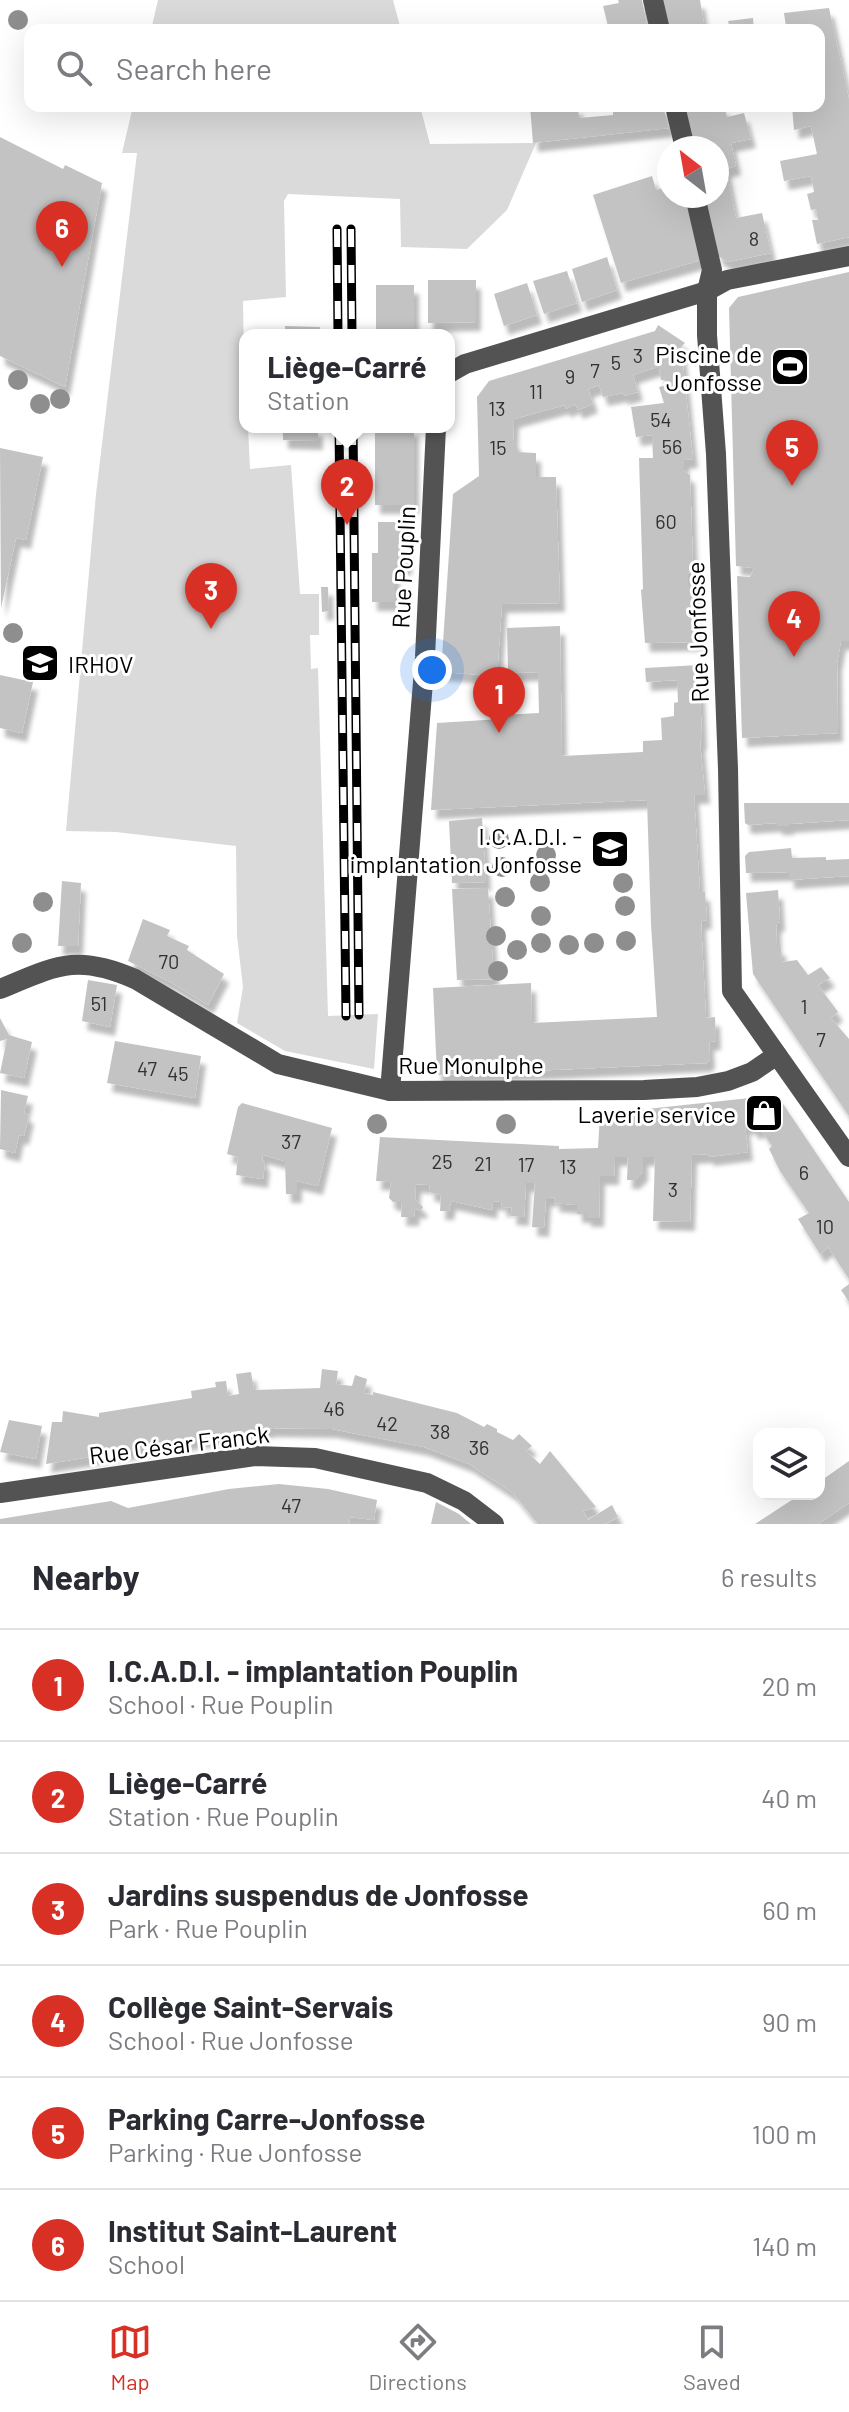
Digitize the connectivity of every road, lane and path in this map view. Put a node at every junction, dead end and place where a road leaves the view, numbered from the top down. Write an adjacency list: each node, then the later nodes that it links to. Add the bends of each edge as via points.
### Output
1 (653, 0): 2 (street)
2 (659, 24)
3 (676, 112): 4 (street)
4 (682, 136)
5 (698, 208): 7 (street, Rue Jonfosse, via 712,270)
6 (849, 256): 7 (street, via 727,280)
7 (707, 291): 8 (street); 11 (street, Rue Jonfosse, via 727,536 735,768 732,991)
8 (455, 370)
9 (436, 433): 12 (street, Rue Pouplin, via 425,657)
10 (0, 989): 12 (street, Rue Monulphe, via 57,966 111,968 278,1064)
11 (777, 1055): 12 (street, Rue Monulphe, via 752,1072 697,1087); 13 (street, Rue Jonfosse)
12 (390, 1091)
13 (849, 1157)
14 (0, 1493): 15 (street, Rue César Franck, via 255,1456 315,1458 427,1483)
15 (494, 1524)

